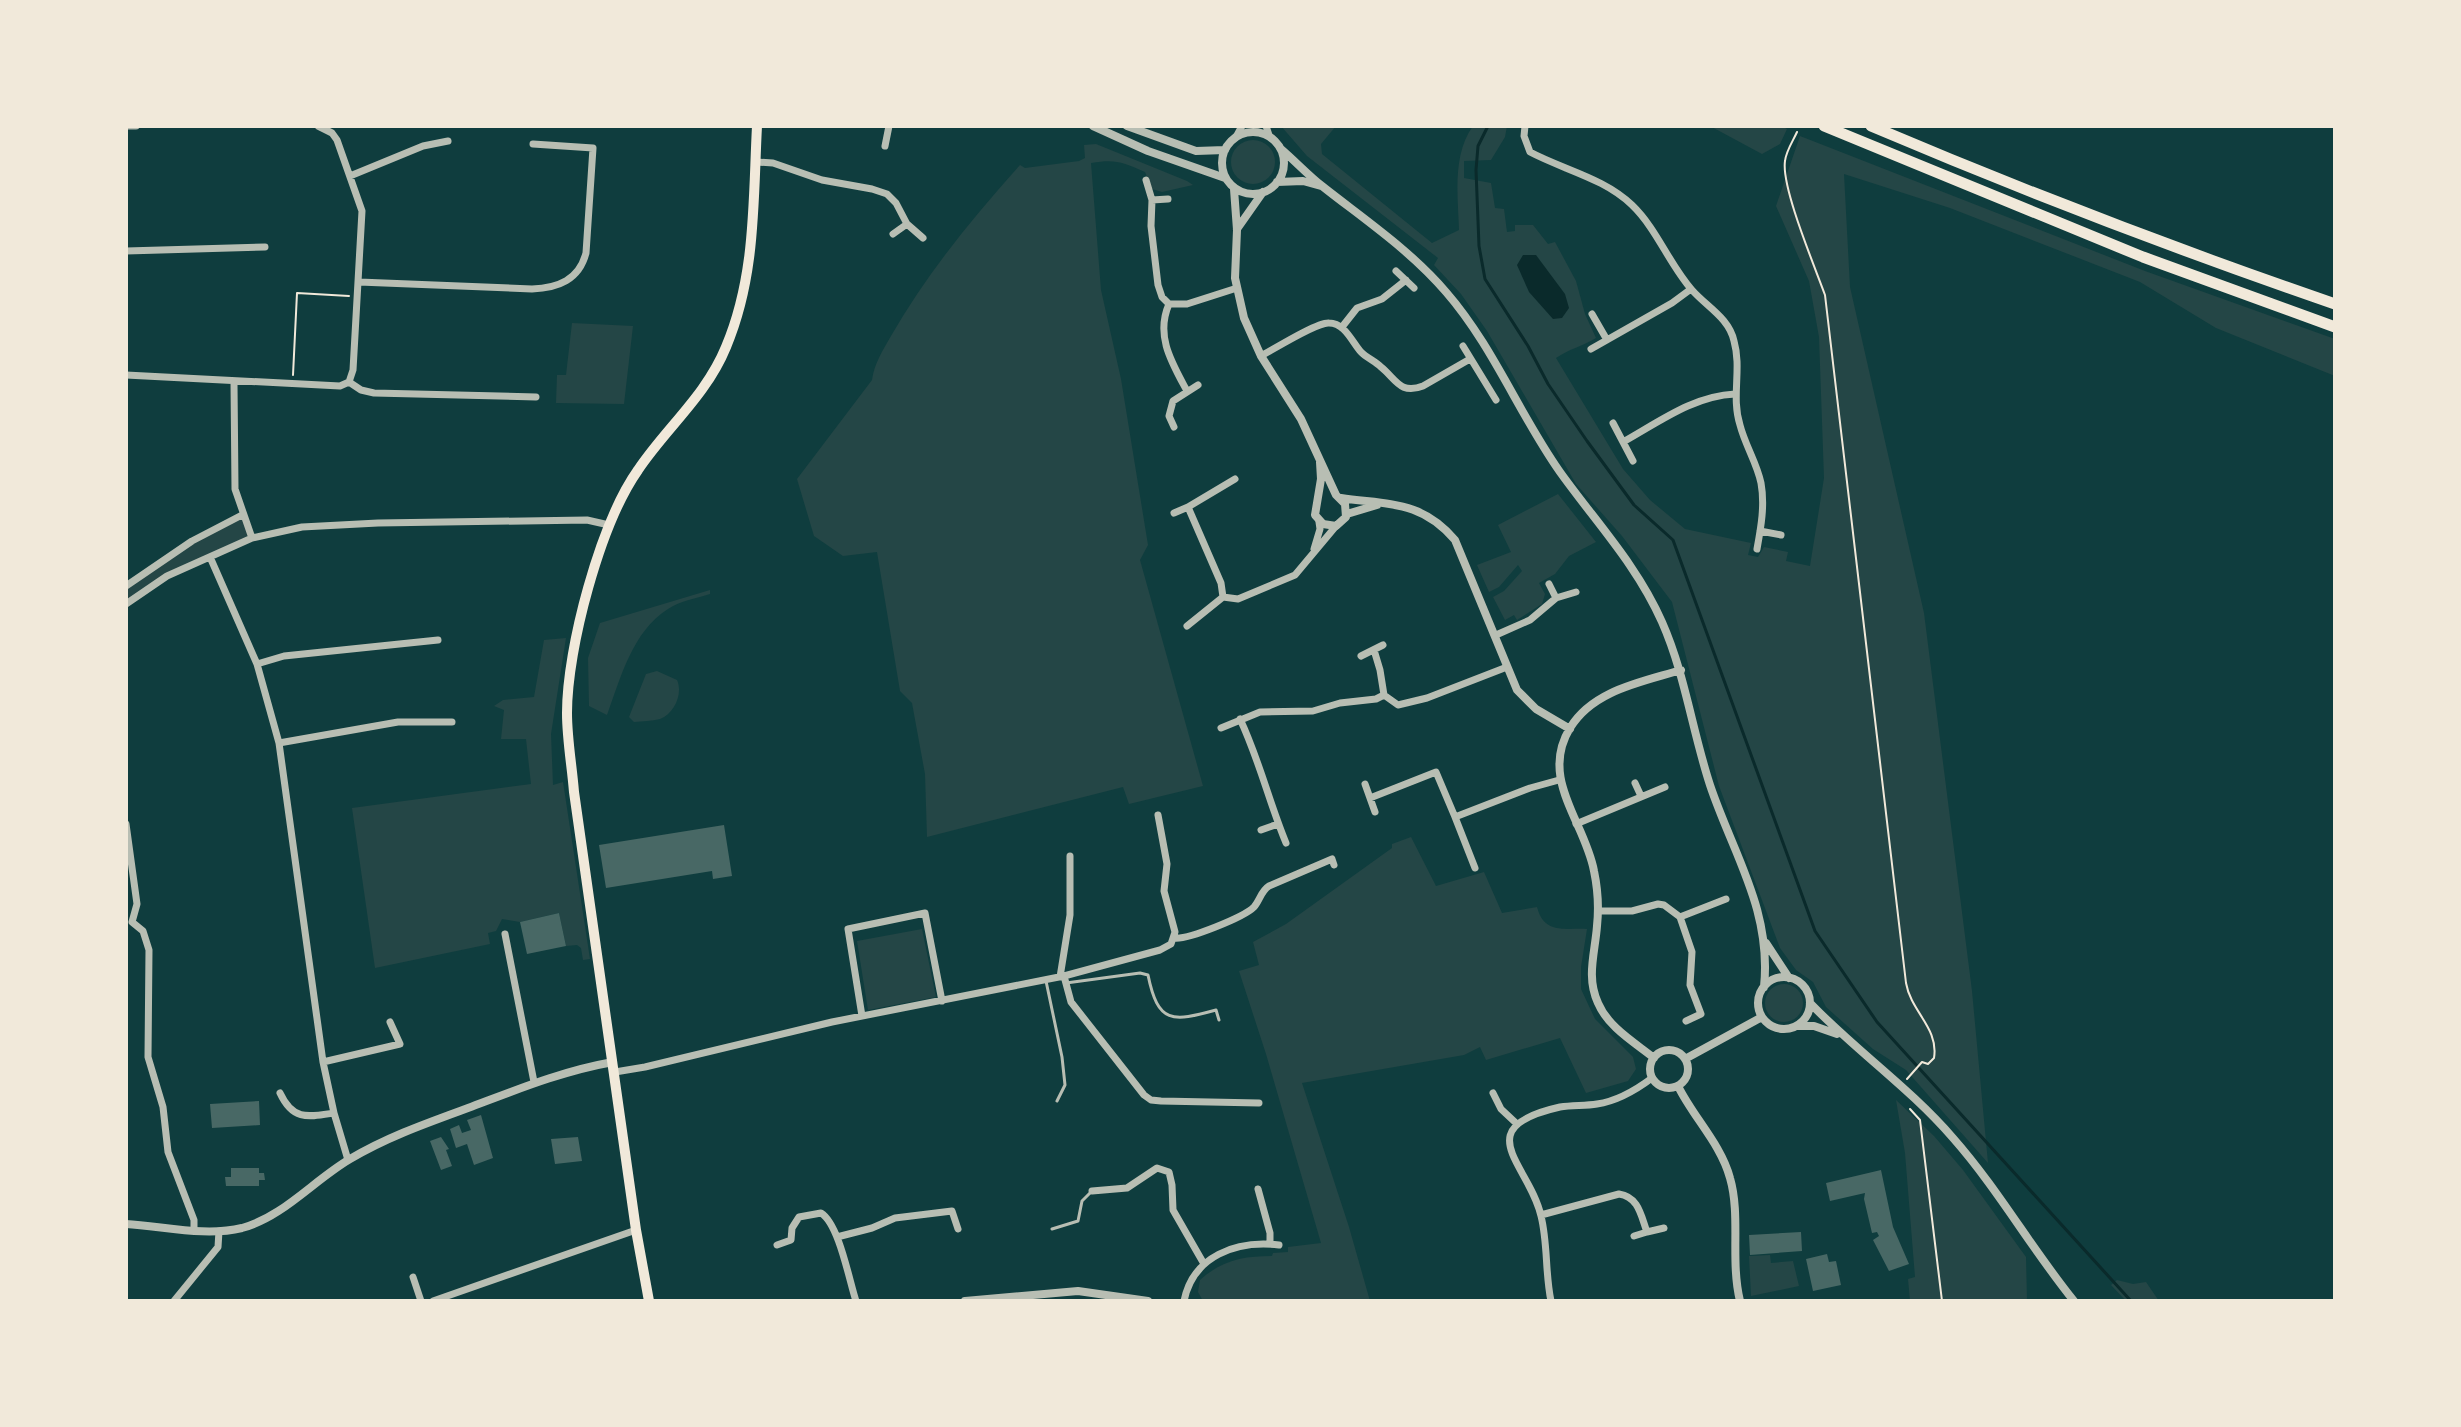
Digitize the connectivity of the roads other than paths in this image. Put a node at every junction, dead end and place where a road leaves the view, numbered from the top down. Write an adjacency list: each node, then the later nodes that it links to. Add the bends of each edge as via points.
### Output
1 (126, 126): 2 (street)
2 (136, 126)
3 (318, 126): 20 (street, via 337,140)
4 (757, 126): 19 (main road)
5 (889, 126): 16 (street)
6 (1093, 126): 21 (street)
7 (1127, 126): 18 (street, via 1185,148)
8 (1242, 126): 13 (street)
9 (1525, 126): 40 (street, via 1530,152 1581,174 1634,207)
10 (1824, 126): 45 (highway, via 2143,257)
11 (1871, 126): 42 (highway, via 2006,184)
12 (1267, 131): 13 (street); 17 (street)
13 (1236, 137): 18 (street)
14 (448, 141): 20 (street)
15 (533, 144): 37 (street, via 593,148 586,253 568,281 532,289)
16 (885, 146)
17 (1281, 149): 23 (street, via 1283,168); 24 (street)
18 (1225, 150): 21 (street)
19 (756, 162): 29 (street, via 887,194); 73 (main road, via 750,264 725,349 703,389 637,471)
20 (350, 176): 37 (street, via 362,211)
21 (1225, 179): 25 (street)
22 (1146, 180): 28 (street)
23 (1277, 182): 24 (street); 26 (street)
24 (1322, 186): 95 (street, via 1409,254 1462,313 1550,457 1648,592)
25 (1234, 189): 26 (street); 30 (street)
26 (1263, 192): 30 (street)
27 (1168, 199): 28 (street)
28 (1152, 200): 41 (street, via 1158,285)
29 (907, 224): 31 (street); 32 (street)
30 (1237, 230): 38 (street)
31 (893, 234)
32 (923, 238)
33 (265, 247): 34 (street)
34 (126, 251)
35 (1396, 271): 36 (street)
36 (1406, 280): 39 (street); 44 (street, via 1382,299 1357,308)
37 (359, 282): 52 (street)
38 (1237, 288): 41 (street, via 1187,304); 49 (street)
39 (1414, 288)
40 (1691, 289): 46 (street); 57 (street, via 1731,331 1738,363)
41 (1169, 304): 56 (street, via 1165,347)
42 (2335, 304)
43 (1592, 314): 46 (street)
44 (1342, 327): 49 (street, via 1319,325); 50 (street, via 1361,352 1404,388 1423,386)
45 (2335, 327)
46 (1607, 340): 48 (street)
47 (1463, 346): 50 (street)
48 (1591, 349)
49 (1261, 356): 63 (street, via 1301,419)
50 (1470, 359): 58 (street)
51 (126, 375): 53 (street)
52 (349, 382): 53 (street); 55 (street, via 374,393 532,397)
53 (234, 383): 71 (street, via 233,467)
54 (1198, 385): 56 (street)
55 (527, 387)
56 (1187, 391): 60 (street, via 1173,401 1169,416)
57 (1735, 394): 61 (street, via 1696,402); 75 (street, via 1739,424 1760,481)
58 (1496, 400)
59 (1613, 423): 61 (street)
60 (1174, 427)
61 (1623, 442): 62 (street)
62 (1633, 461)
63 (1320, 462): 65 (street); 66 (street)
64 (1235, 479): 68 (street)
65 (1338, 496): 66 (street); 67 (street); 70 (street)
66 (1317, 501): 72 (street, via 1314,512)
67 (1381, 504): 70 (street); 88 (street, via 1415,508 1448,532)
68 (1188, 507): 69 (street); 84 (street)
69 (1174, 513)
70 (1347, 514): 74 (street)
71 (242, 515): 77 (street); 82 (street)
72 (1319, 522): 74 (street); 79 (street)
73 (609, 525): 77 (street, via 587,520 378,523 302,527); 146 (main road, via 575,646 567,712)
74 (1336, 526): 79 (street)
75 (1760, 531): 76 (street); 78 (street)
76 (1781, 535)
77 (252, 538): 80 (street)
78 (1757, 549)
79 (1313, 551): 84 (street, via 1285,580 1238,599)
80 (210, 557): 86 (street, via 167,576); 93 (street)
81 (1549, 584): 85 (street)
82 (126, 586)
83 (1576, 592): 85 (street)
84 (1223, 597): 87 (street)
85 (1556, 598): 88 (street, via 1530,620)
86 (126, 604)
87 (1187, 626)
88 (1496, 635): 94 (street)
89 (438, 640): 93 (street, via 284,656)
90 (1383, 645): 91 (street)
91 (1374, 650): 92 (street); 96 (street)
92 (1361, 656)
93 (257, 664): 101 (street)
94 (1507, 667): 96 (street, via 1404,705); 100 (street, via 1526,700)
95 (1681, 670): 100 (street, via 1611,693 1583,711); 127 (street, via 1710,784 1752,890)
96 (1384, 695): 97 (street, via 1313,711 1269,711)
97 (1240, 719): 99 (street); 113 (street)
98 (452, 722): 101 (street, via 398,722)
99 (1221, 728)
100 (1570, 729): 102 (street)
101 (279, 743): 145 (street)
102 (1559, 780): 110 (street); 114 (street)
103 (1635, 783): 106 (street)
104 (1365, 784): 107 (street)
105 (1665, 787): 106 (street)
106 (1641, 796): 114 (street)
107 (1370, 798): 108 (street); 110 (street, via 1436,772)
108 (1375, 812)
109 (1158, 815): 115 (street)
110 (1455, 817): 120 (street)
111 (126, 824): 124 (street, via 137,904)
112 (1172, 824): 115 (street)
113 (1278, 824): 116 (street); 117 (street)
114 (1576, 824): 122 (street, via 1593,866)
115 (1160, 827): 126 (street, via 1167,864 1164,891)
116 (1261, 830)
117 (1286, 843)
118 (1070, 856): 129 (street)
119 (1334, 865): 126 (street, via 1332,859 1269,886 1245,912 1188,938)
120 (1475, 868)
121 (1726, 899): 123 (street)
122 (1598, 911): 123 (street, via 1658,904); 143 (street, via 1591,977 1597,1002 1613,1025)
123 (1680, 917): 135 (street, via 1692,952 1690,985)
124 (129, 922): 164 (street, via 143,931 149,950 148,1057 163,1107 168,1152)
125 (505, 934): 148 (street)
126 (1174, 938): 129 (street, via 1143,956)
127 (1766, 943): 128 (street); 131 (street)
128 (1789, 978): 131 (street, via 1774,978); 133 (street, via 1804,988)
129 (1064, 979): 130 (street); 138 (lane, via 1148,975 1152,997 1169,1017 1216,1010); 153 (street, via 1076,1011 1144,1095 1161,1101)
130 (1046, 980): 132 (street); 152 (lane, via 1065,1085)
131 (1764, 987): 137 (street, via 1758,1002)
132 (942, 1001): 136 (street); 136 (street, via 925,913 848,929)
133 (1810, 1003): 141 (street); 142 (street)
134 (1712, 1009): 135 (street)
135 (1701, 1014): 139 (street)
136 (862, 1016): 146 (street, via 645,1067)
137 (1762, 1017): 141 (street, via 1777,1028); 144 (street)
138 (1219, 1020)
139 (1686, 1021)
140 (390, 1022): 145 (street, via 400,1044)
141 (1797, 1026): 142 (street)
142 (1842, 1035): 188 (street, via 1917,1100 1979,1170)
143 (1654, 1058): 144 (street, via 1670,1050); 147 (street)
144 (1685, 1059): 149 (street, via 1688,1071)
145 (323, 1062): 155 (street)
146 (614, 1067): 148 (street, via 586,1067); 167 (main road)
147 (1652, 1078): 149 (street, via 1667,1088); 157 (street, via 1619,1098 1544,1111)
148 (534, 1082): 158 (street, via 391,1137)
149 (1678, 1086): 187 (street, via 1731,1180)
150 (280, 1093): 155 (street, via 286,1107 297,1114)
151 (1493, 1093): 157 (street)
152 (1057, 1101)
153 (1245, 1102): 154 (street); 156 (street)
154 (1259, 1103)
155 (334, 1113): 158 (street)
156 (1245, 1115)
157 (1517, 1124): 161 (street, via 1511,1154)
158 (348, 1160): 168 (street, via 263,1220)
159 (1258, 1189): 172 (street)
160 (1092, 1191): 166 (lane, via 1082,1201 1078,1221); 175 (street, via 1127,1188 1157,1168 1169,1172 1176,1219)
161 (1541, 1215): 169 (street, via 1626,1195 1636,1203); 186 (street)
162 (126, 1224): 164 (street)
163 (1664, 1228): 169 (street)
164 (194, 1229): 168 (street)
165 (958, 1229): 171 (street, via 952,1211 895,1218)
166 (1052, 1229)
167 (636, 1230): 180 (street); 181 (main road)
168 (219, 1231): 178 (street, via 218,1247)
169 (1647, 1232): 170 (street)
170 (1634, 1236)
171 (837, 1237): 173 (street, via 827,1216 815,1213 799,1217 791,1240); 182 (street)
172 (1270, 1244): 174 (street); 175 (street, via 1236,1247)
173 (777, 1245)
174 (1279, 1245)
175 (1204, 1264): 185 (street, via 1190,1279)
176 (413, 1277): 179 (street)
177 (1034, 1297): 183 (street); 184 (street, via 1078,1291)
178 (174, 1301)
179 (421, 1301)
180 (433, 1301)
181 (649, 1301)
182 (856, 1301)
183 (965, 1301)
184 (1148, 1301)
185 (1184, 1301)
186 (1551, 1301)
187 (1740, 1301)
188 (2074, 1301)

